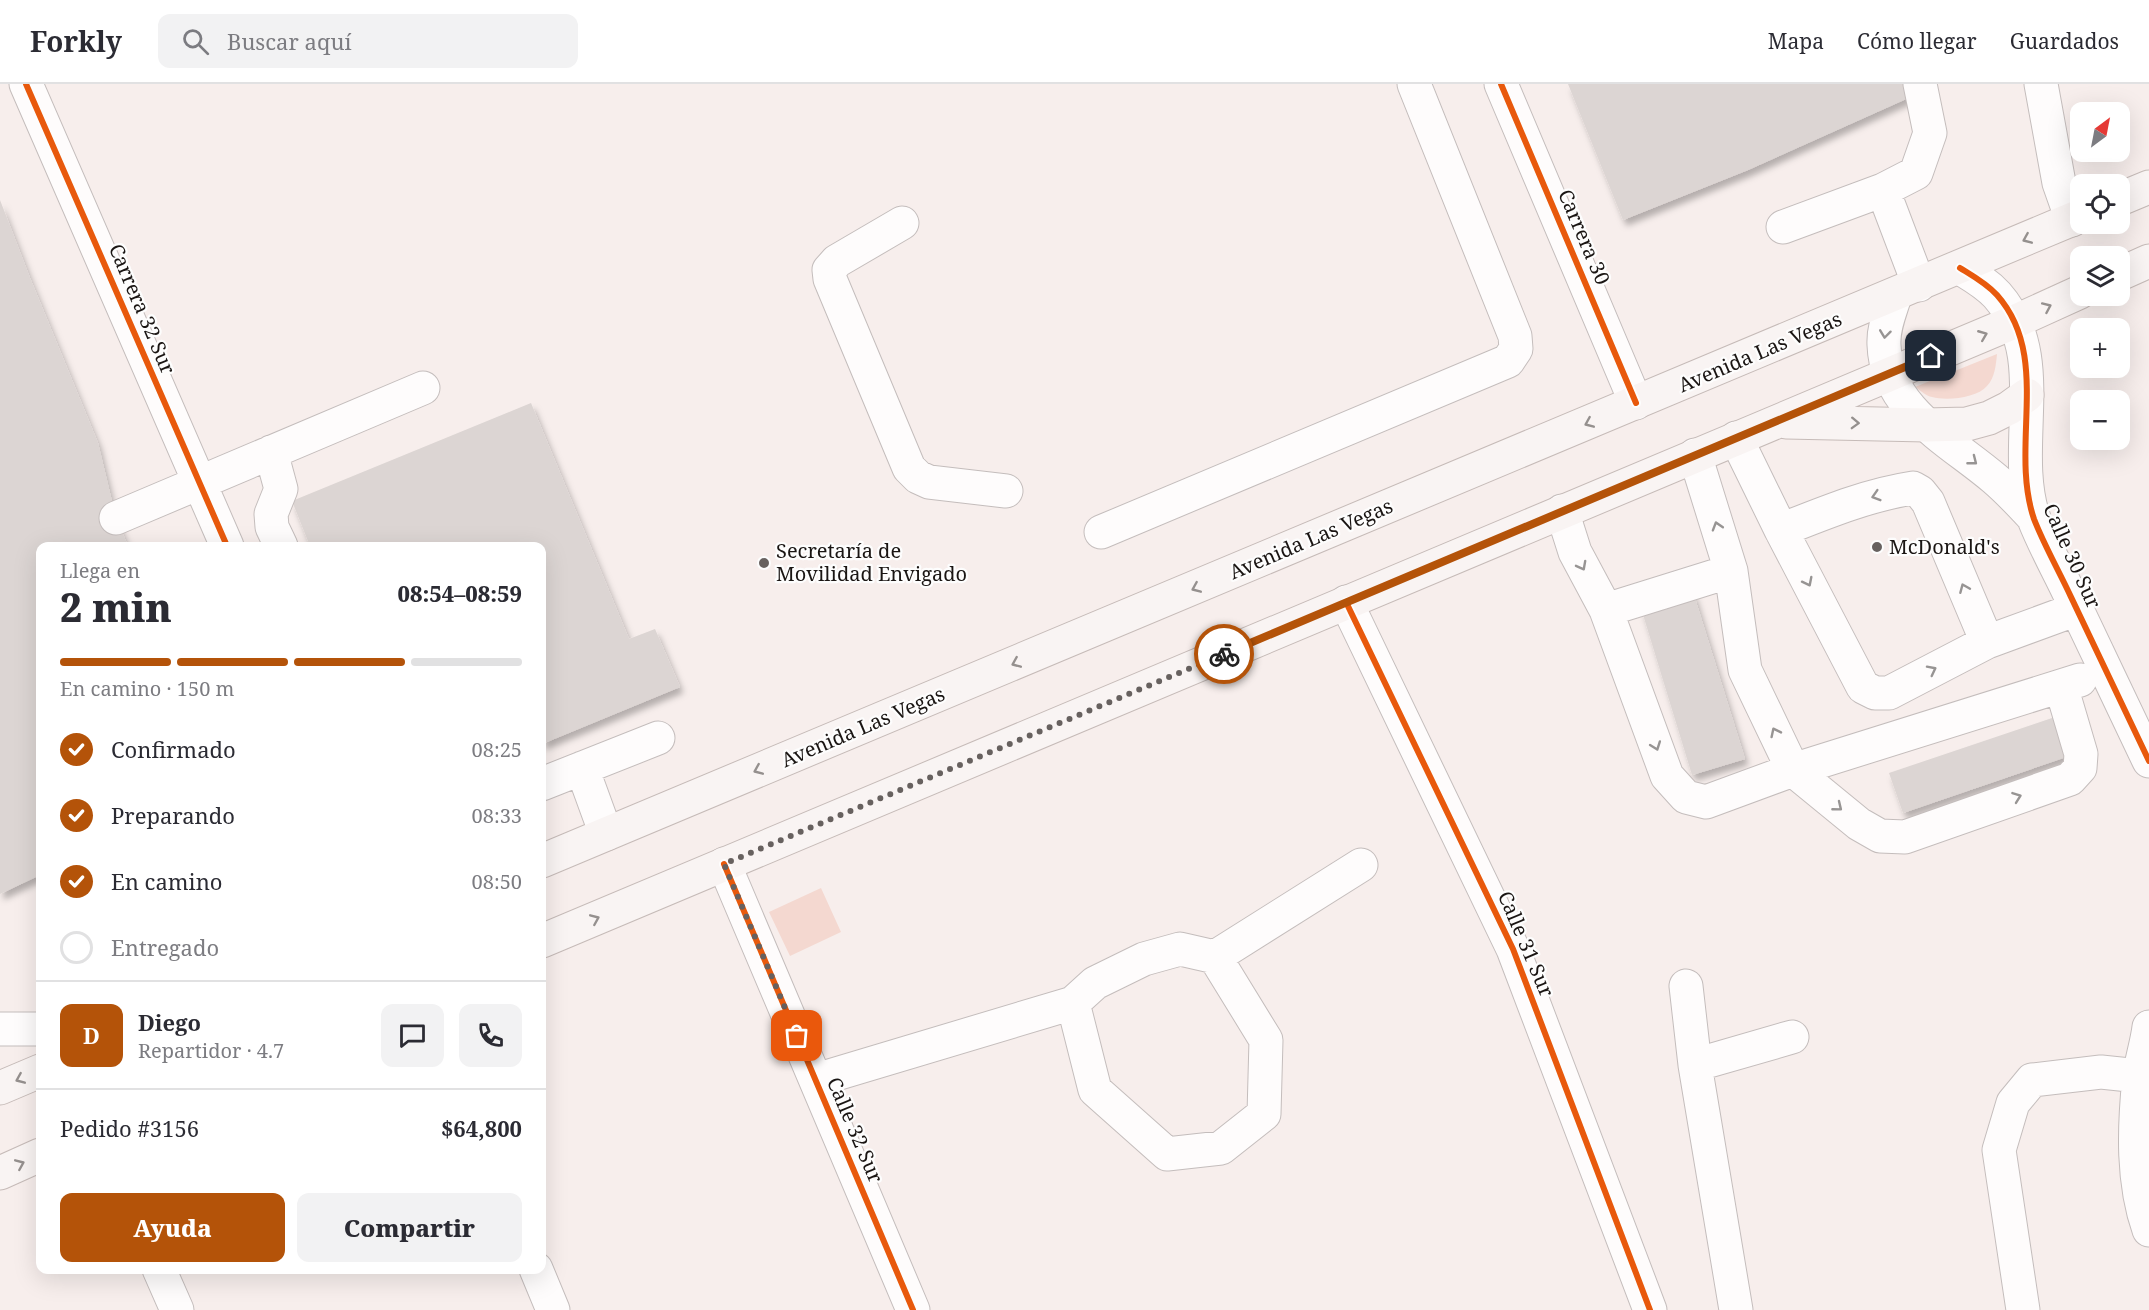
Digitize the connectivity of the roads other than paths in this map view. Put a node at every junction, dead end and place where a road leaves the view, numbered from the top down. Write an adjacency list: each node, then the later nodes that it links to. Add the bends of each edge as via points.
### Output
1 (26, 84): 28 (street, Carrera 32 Sur)
2 (1414, 84): 34 (street, via 1515,336 1516,349 1508,361)
3 (1501, 84): 22 (street, Carrera 30)
4 (1920, 84): 7 (street, via 1930,133 1916,173)
5 (2042, 84): 9 (street, via 2059,183)
6 (2149, 187): 8 (main road)
7 (1883, 190): 12 (street); 16 (street)
8 (2130, 196)
9 (2070, 206)
10 (2070, 221): 14 (main road, Avenida Las Vegas, one-way to 14)
11 (902, 224): 29 (street, via 837,261 829,270 830,279 909,468 929,482)
12 (1783, 226)
13 (2149, 261): 15 (main road)
14 (1960, 268): 16 (main road, Avenida Las Vegas); 18 (street, Calle 30 Sur, via 1997,295)
15 (2130, 270)
16 (1907, 290): 19 (street, Calle 30 Sur, one-way to 19, via 1885,327); 22 (main road, Avenida Las Vegas)
17 (2070, 297): 18 (main road, one-way to 17)
18 (2014, 322): 19 (main road, one-way to 18); 21 (street, Calle 30 Sur, via 2024,351)
19 (1890, 373): 23 (main road); 24 (street, Calle 30 Sur, via 1898,393)
20 (423, 388): 26 (street)
21 (2026, 394): 24 (main road, via 1989,418 1967,424); 32 (street, Calle 30 Sur, via 2025,466)
22 (1636, 403): 49 (main road, Avenida Las Vegas, one-way to 49)
23 (1775, 421): 24 (main road, one-way to 24); 25 (main road)
24 (1926, 425): 32 (street, Calle 30 Sur, one-way to 32, via 1996,480)
25 (1736, 438): 27 (main road); 33 (street)
26 (271, 452): 28 (street); 36 (street, via 281,489 271,514)
27 (1695, 455): 30 (main road); 37 (street, one-way to 27)
28 (200, 483): 31 (street); 35 (street, Carrera 32 Sur)
29 (1006, 490)
30 (1562, 511): 38 (main road); 40 (street, one-way to 40, via 1575,552)
31 (116, 518)
32 (2034, 518): 39 (street, Calle 30 Sur)
33 (1781, 530): 41 (street, one-way to 33, via 1928,502 1913,488 1883,493); 41 (street, one-way to 41, via 1863,687 1875,693 1889,693)
34 (1101, 532)
35 (225, 542)
36 (279, 542)
37 (1731, 571): 40 (street); 47 (street, one-way to 37, via 1745,670)
38 (1346, 602): 51 (main road); 74 (street, Calle 31 Sur, via 1513,949)
39 (2077, 609): 41 (street); 42 (street, Calle 30 Sur)
40 (1606, 610): 47 (street, one-way to 47, via 1667,776 1686,796 1706,802)
41 (1987, 642)
42 (2107, 671): 43 (street); 45 (street, Calle 30 Sur)
43 (2061, 686): 47 (street); 47 (street, one-way to 43, via 1859,824 1880,836 1905,837 2070,778 2080,768 2081,754)
44 (658, 738): 46 (street)
45 (2149, 761)
46 (582, 768): 48 (street); 49 (street)
47 (1793, 770)
48 (546, 782)
49 (606, 834): 50 (main road, Avenida Las Vegas)
50 (546, 859)
51 (724, 864): 53 (main road, one-way to 51); 64 (street, Calle 32 Sur)
52 (1361, 865): 54 (street)
53 (546, 939)
54 (1215, 957): 56 (street, via 1180,950 1144,959 1095,983); 56 (street, via 1266,1040 1264,1114 1221,1148 1167,1154 1095,1090)
55 (1686, 986): 61 (street)
56 (1073, 1003): 64 (street)
57 (0, 1029): 58 (street)
58 (36, 1029)
59 (2148, 1036): 63 (street)
60 (1792, 1037): 61 (street)
61 (1695, 1065): 75 (street)
62 (36, 1073): 65 (main road, one-way to 65)
63 (2139, 1076): 68 (street, via 2135,1153 2141,1208); 76 (street, via 2101,1072 2031,1080 2013,1102 1999,1150)
64 (816, 1080): 73 (street, Calle 32 Sur)
65 (0, 1088)
66 (36, 1157): 67 (main road, one-way to 66)
67 (0, 1173)
68 (2149, 1230)
69 (161, 1274): 71 (street)
70 (538, 1274): 72 (street)
71 (177, 1310)
72 (553, 1310)
73 (913, 1310)
74 (1650, 1310)
75 (1736, 1310)
76 (2023, 1310)

